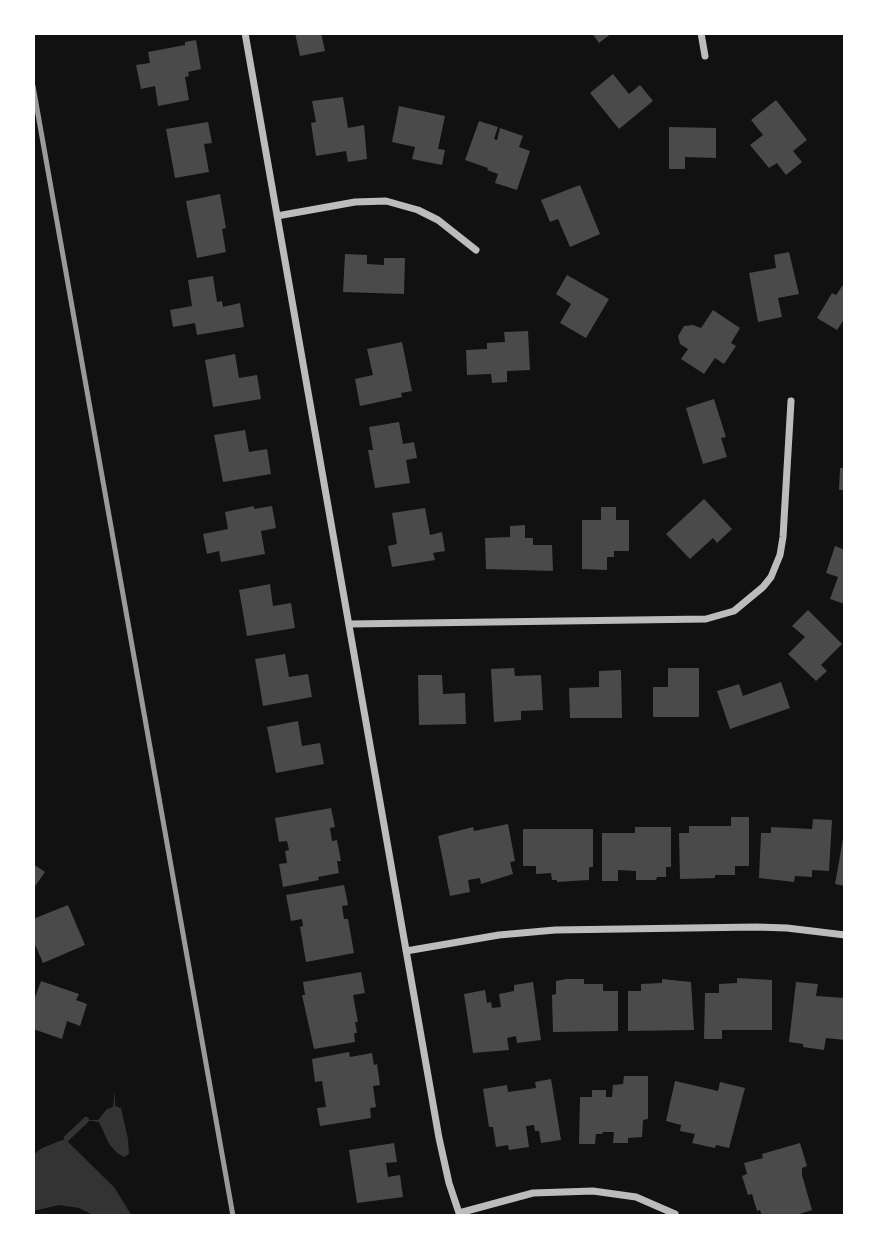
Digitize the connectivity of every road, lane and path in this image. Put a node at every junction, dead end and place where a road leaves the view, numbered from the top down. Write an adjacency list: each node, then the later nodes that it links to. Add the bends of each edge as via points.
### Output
1 (245, 33): 4 (street)
2 (701, 33): 3 (street)
3 (705, 56)
4 (277, 216): 5 (street, via 386,201 438,220); 7 (street)
5 (477, 250)
6 (791, 401): 7 (street, via 780,555 765,584 734,611 706,619)
7 (349, 624): 9 (street)
8 (845, 935): 9 (street, via 766,927 555,930 499,934)
9 (406, 951): 10 (street, via 442,1151)
10 (460, 1214): 11 (street, via 533,1193 593,1191 636,1197)
11 (675, 1214)

